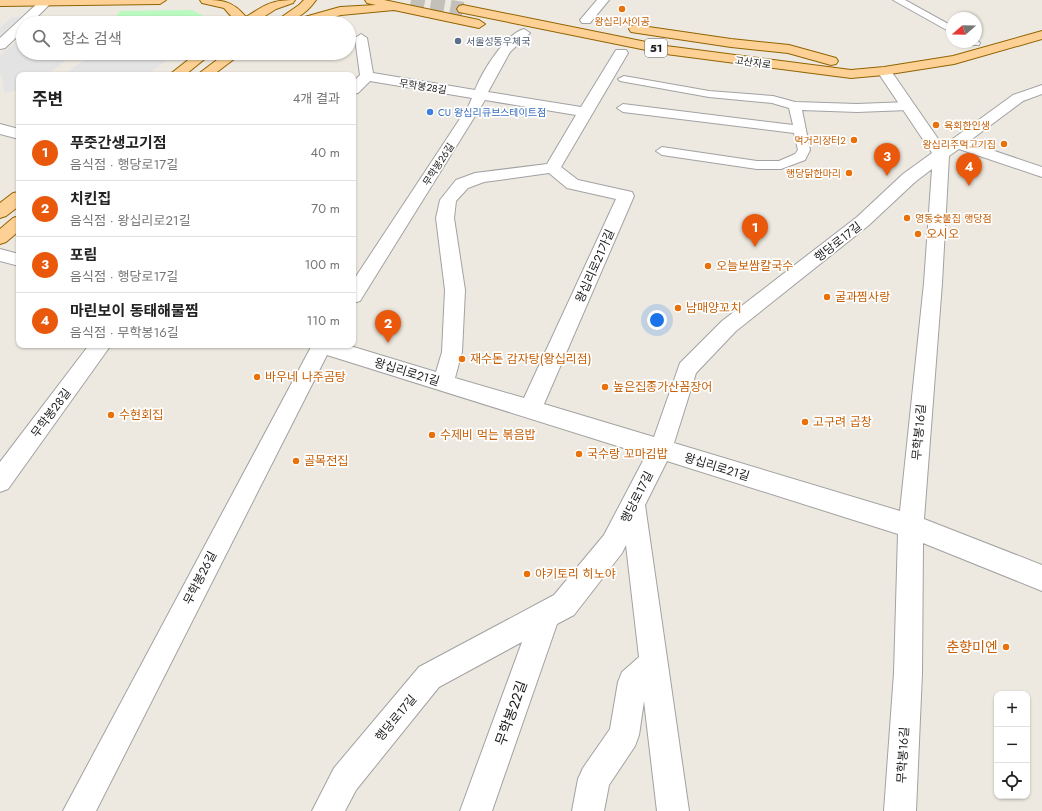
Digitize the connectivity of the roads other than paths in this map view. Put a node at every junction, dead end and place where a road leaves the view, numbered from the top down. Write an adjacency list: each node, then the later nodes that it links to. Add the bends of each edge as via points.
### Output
1 (160, 0): 10 (main road)
2 (206, 0): 16 (main road, via 224,2 235,9)
3 (289, 0): 17 (main road)
4 (310, 0): 18 (main road)
5 (371, 0): 13 (main road)
6 (429, 0): 14 (main road, via 426,6)
7 (603, 0): 21 (street)
8 (898, 0): 25 (lane)
9 (0, 2): 10 (main road)
10 (46, 2): 15 (street)
11 (471, 4): 12 (main road); 36 (main road, 고산자로 / 51, via 670,42 776,57); 40 (main road, 고산자로 / 51, via 666,50)
12 (517, 7)
13 (400, 8): 14 (main road); 19 (main road, via 340,11)
14 (429, 14): 27 (main road)
15 (31, 16)
16 (240, 16)
17 (256, 16)
18 (290, 16)
19 (322, 16)
20 (570, 18): 21 (main road)
21 (586, 20): 22 (main road)
22 (601, 23)
23 (1042, 23): 30 (main road, 고산자로 / 51)
24 (625, 27): 36 (main road, via 789,49)
25 (946, 27)
26 (16, 30): 31 (street)
27 (524, 33): 33 (main road); 44 (street, 무학봉26길, via 505,50)
28 (1042, 35): 37 (main road, 고산자로 / 51, via 954,60)
29 (361, 38): 41 (street)
30 (982, 40)
31 (0, 45)
32 (955, 48): 36 (main road, 고산자로 / 51, via 876,60)
33 (621, 53): 40 (main road, via 791,75); 49 (street)
34 (196, 60): 38 (main road)
35 (225, 60): 39 (main road)
36 (835, 62)
37 (884, 71): 40 (main road, 고산자로 / 51); 47 (street)
38 (180, 72)
39 (208, 72)
40 (851, 74)
41 (367, 76): 43 (street); 44 (street, 무학봉28길)
42 (624, 79): 46 (lane, via 709,94 773,100)
43 (356, 87)
44 (480, 95): 49 (street); 63 (street, 무학봉26길)
45 (1036, 95): 53 (street, 행당로17길, via 1018,98)
46 (795, 106): 47 (lane); 51 (lane)
47 (908, 106): 53 (street)
48 (623, 108): 51 (lane)
49 (585, 112): 55 (street)
50 (0, 129): 52 (street)
51 (800, 130): 54 (lane, via 804,150 800,157 781,165 757,165)
52 (16, 133)
53 (949, 149): 56 (street); 69 (street, 행당로17길, via 909,178 863,221 729,326 687,369); 72 (street, 무학봉16길, via 933,283)
54 (662, 151)
55 (552, 168): 67 (street, via 481,177 462,184 448,200 445,218 455,290 452,352); 68 (street, 왕십리로21가길, via 573,184 626,196)
56 (1042, 172)
57 (16, 199): 58 (main road)
58 (0, 212)
59 (16, 225): 60 (main road)
60 (0, 238)
61 (0, 255): 62 (street)
62 (16, 259)
63 (356, 291)
64 (99, 348): 70 (street, 무학봉28길)
65 (319, 348): 76 (street, 무학봉26길)
66 (330, 348): 67 (street, 왕십리로21길)
67 (443, 384): 68 (street, 왕십리로21길)
68 (530, 410): 69 (street, 왕십리로21길)
69 (661, 449): 71 (street, 행당로17길); 72 (street, 왕십리로21길)
70 (0, 481)
71 (633, 504): 74 (street, 행당로17길, via 613,544 564,605); 75 (street)
72 (911, 526): 73 (street, 왕십리로21길); 81 (street, 무학봉16길, via 908,673)
73 (1042, 578)
74 (546, 615): 77 (street, 행당로17길, via 429,677 345,779); 78 (street, 무학봉22길)
75 (654, 663): 79 (street, via 632,682 624,735 594,779); 80 (street)
76 (79, 811)
77 (328, 811)
78 (476, 811)
79 (588, 811)
80 (673, 811)
81 (900, 811)

